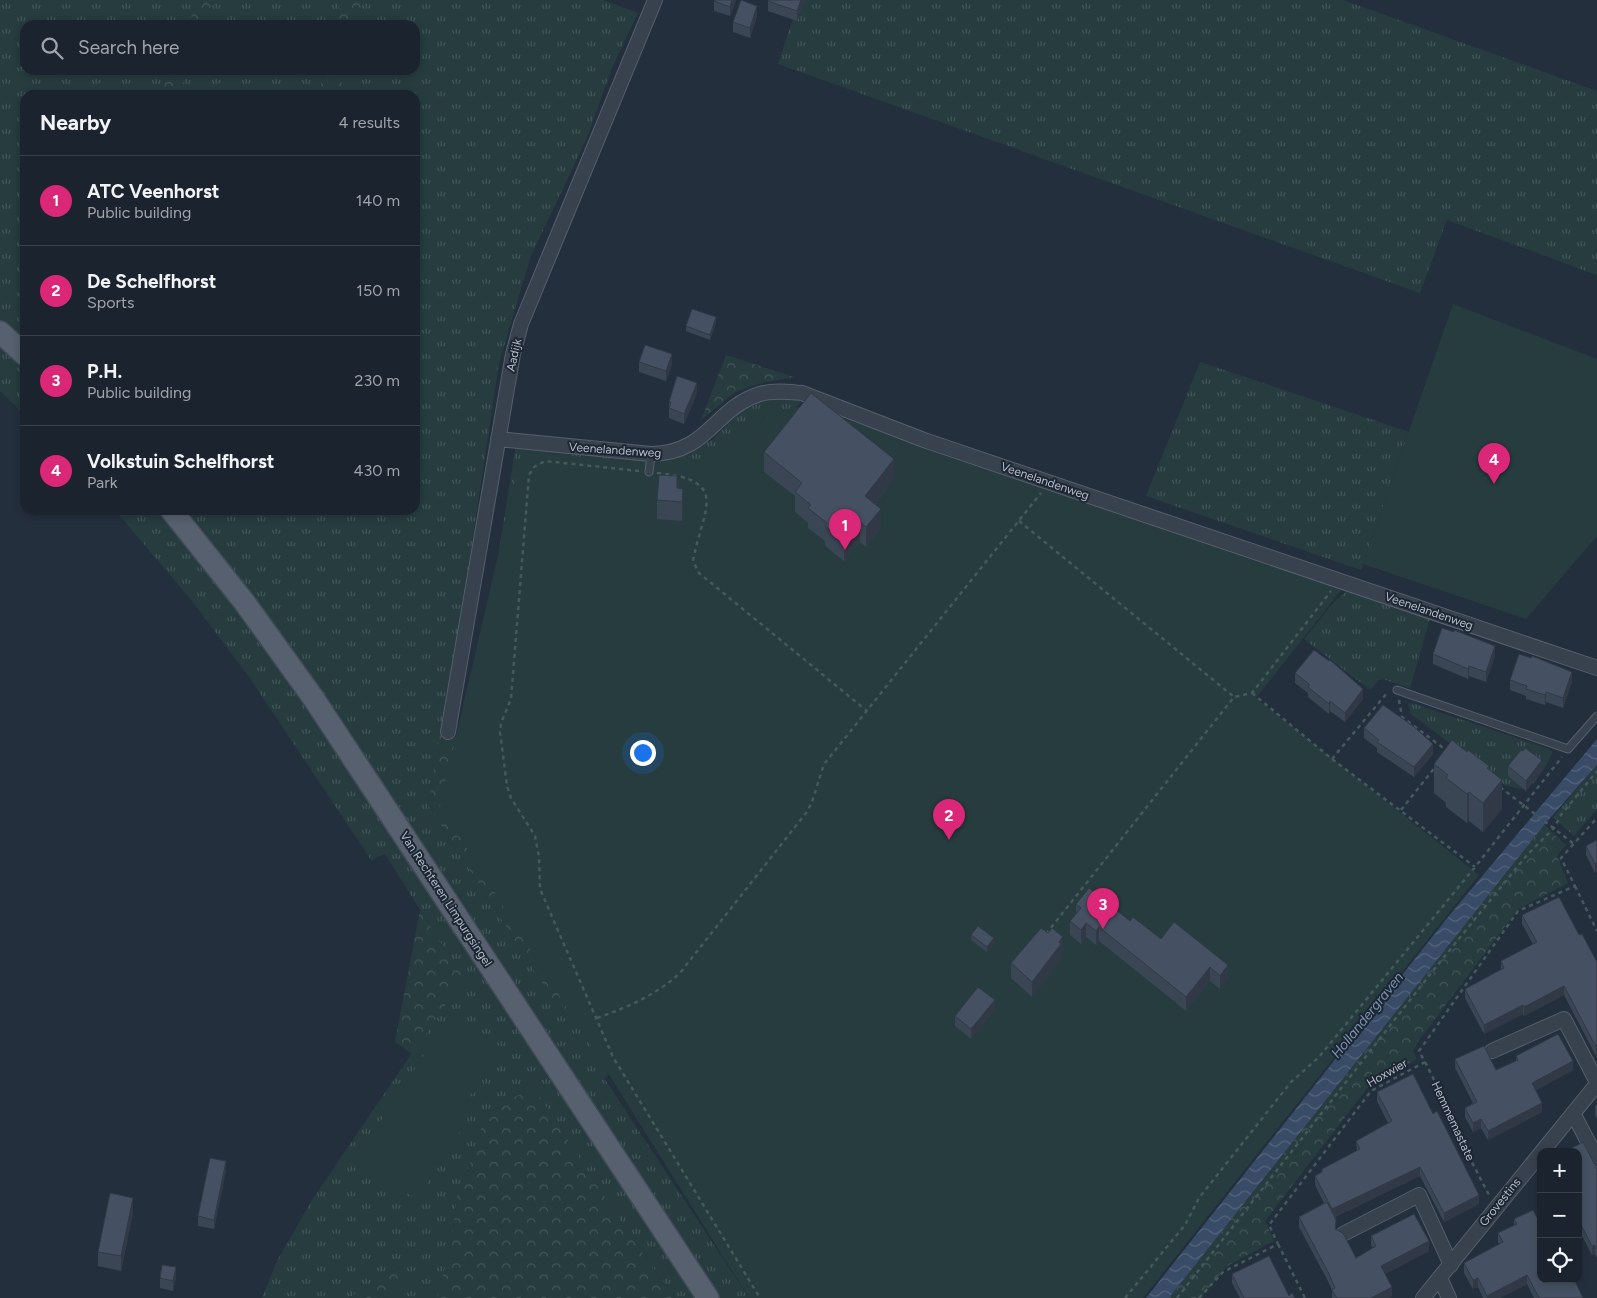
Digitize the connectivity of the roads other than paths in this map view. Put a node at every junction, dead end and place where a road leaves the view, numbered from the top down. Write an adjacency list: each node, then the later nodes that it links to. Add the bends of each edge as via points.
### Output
1 (655, 0): 4 (street, Aadijk, via 521,324 512,354)
2 (0, 332): 3 (main road)
3 (20, 350)
4 (498, 439): 5 (street, Veenelandenweg); 11 (street, Aadijk)
5 (651, 454): 6 (lane); 8 (street, Veenelandenweg, via 671,453 688,446 743,402 761,394 802,393 924,440)
6 (649, 472)
7 (175, 515): 19 (main road, Van Rechteren Limpurgsingel, via 245,603 314,699)
8 (1597, 668)
9 (1396, 690): 10 (lane, via 1568,750)
10 (1597, 716)
11 (448, 732)
12 (1492, 1050): 13 (street, Grovestins, via 1564,1019)
13 (1597, 1083): 14 (street, Grovestins)
14 (1573, 1113): 15 (street); 17 (street, Grovestins)
15 (1597, 1159)
16 (1343, 1234): 17 (street, via 1419,1195)
17 (1451, 1265): 18 (street, Grovestins)
18 (1440, 1278): 20 (street, Grovestins); 21 (street)
19 (708, 1298)
20 (1424, 1298)
21 (1449, 1298)

